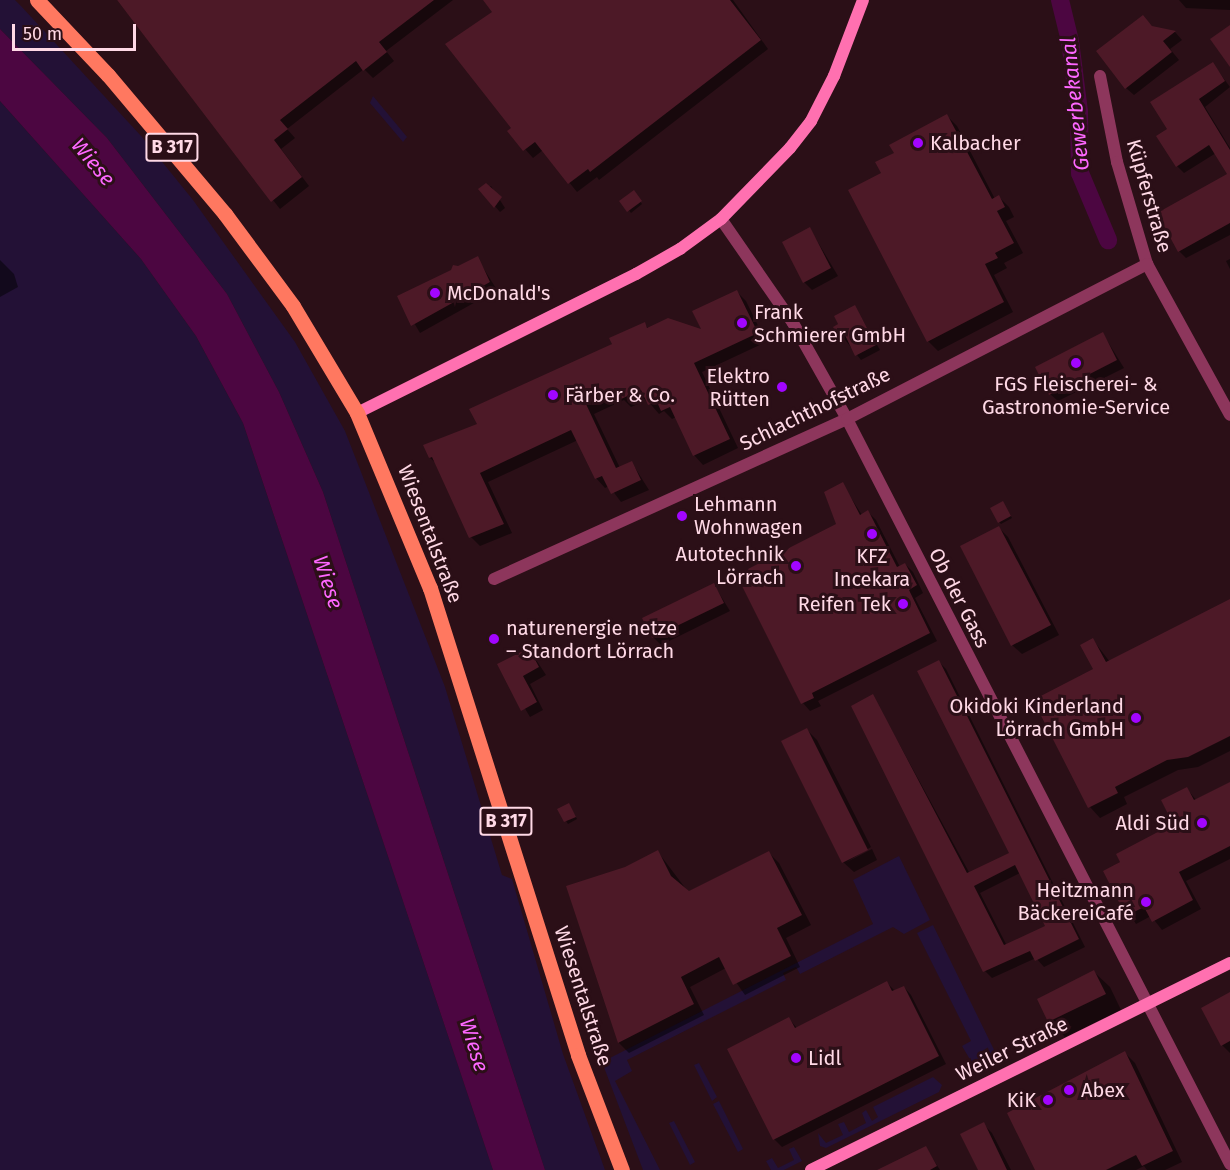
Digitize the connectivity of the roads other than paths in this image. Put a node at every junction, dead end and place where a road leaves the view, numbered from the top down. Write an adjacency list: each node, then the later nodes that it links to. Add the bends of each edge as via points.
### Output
1 (37, 0): 6 (main road, Wiesentalstraße / B 317, via 108,75 225,214 293,306)
2 (863, 0): 4 (street, via 834,76 811,121)
3 (1100, 76): 5 (street, Küpferstraße, via 1117,162)
4 (721, 219): 6 (street, via 636,274); 8 (street, Ob der Gass, via 793,323)
5 (1148, 264): 7 (street, Küpferstraße); 8 (street, Schlachthofstraße)
6 (357, 413): 13 (main road, Wiesentalstraße / B 317, via 430,588 578,1055)
7 (1230, 415)
8 (847, 419): 9 (street, Schlachthofstraße); 11 (street, Ob der Gass)
9 (494, 579)
10 (1230, 963): 11 (street, Weiler Straße)
11 (1149, 1004): 12 (street, Ob der Gass); 14 (street, Weiler Straße)
12 (1230, 1164)
13 (622, 1170)
14 (811, 1170)

